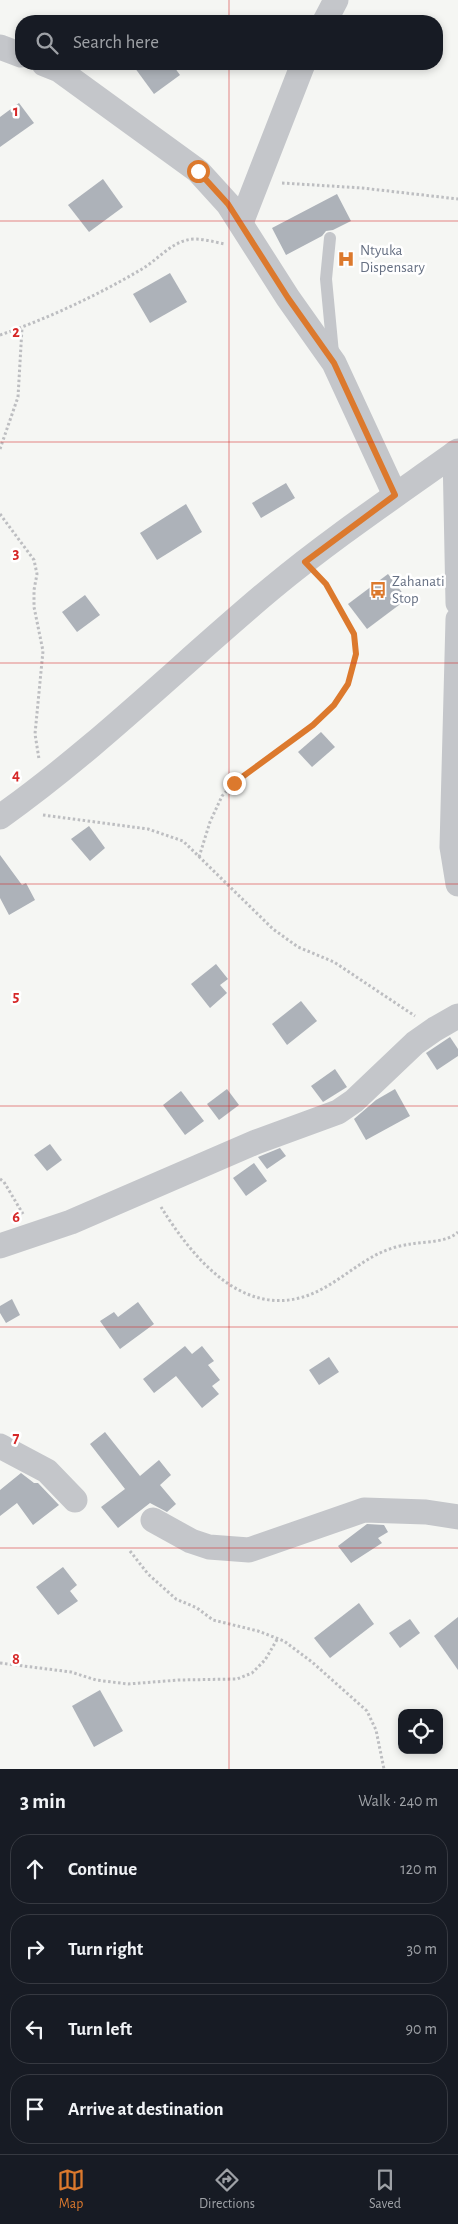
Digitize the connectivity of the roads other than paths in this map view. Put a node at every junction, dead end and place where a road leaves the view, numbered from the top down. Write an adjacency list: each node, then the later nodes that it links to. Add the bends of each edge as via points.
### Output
1 (336, 0): 2 (street)
2 (328, 15)
3 (0, 47): 4 (street)
4 (15, 53)
5 (59, 70): 7 (street, via 198,171 228,204)
6 (301, 70): 7 (street)
7 (240, 223): 9 (street)
8 (330, 238): 9 (lane, via 326,279)
9 (334, 363): 11 (street)
10 (457, 452): 11 (street); 12 (street)
11 (395, 495): 14 (street, via 305,562)
12 (458, 603)
13 (458, 619): 15 (street, via 452,846)
14 (5, 814)
15 (458, 884)
16 (458, 1016): 17 (street, via 415,1043 338,1112 256,1142 71,1222)
17 (0, 1246)
18 (0, 1446): 19 (street, via 47,1471)
19 (75, 1500)
20 (458, 1517): 21 (street, via 426,1512 364,1510 249,1550 209,1547)
21 (153, 1520)

